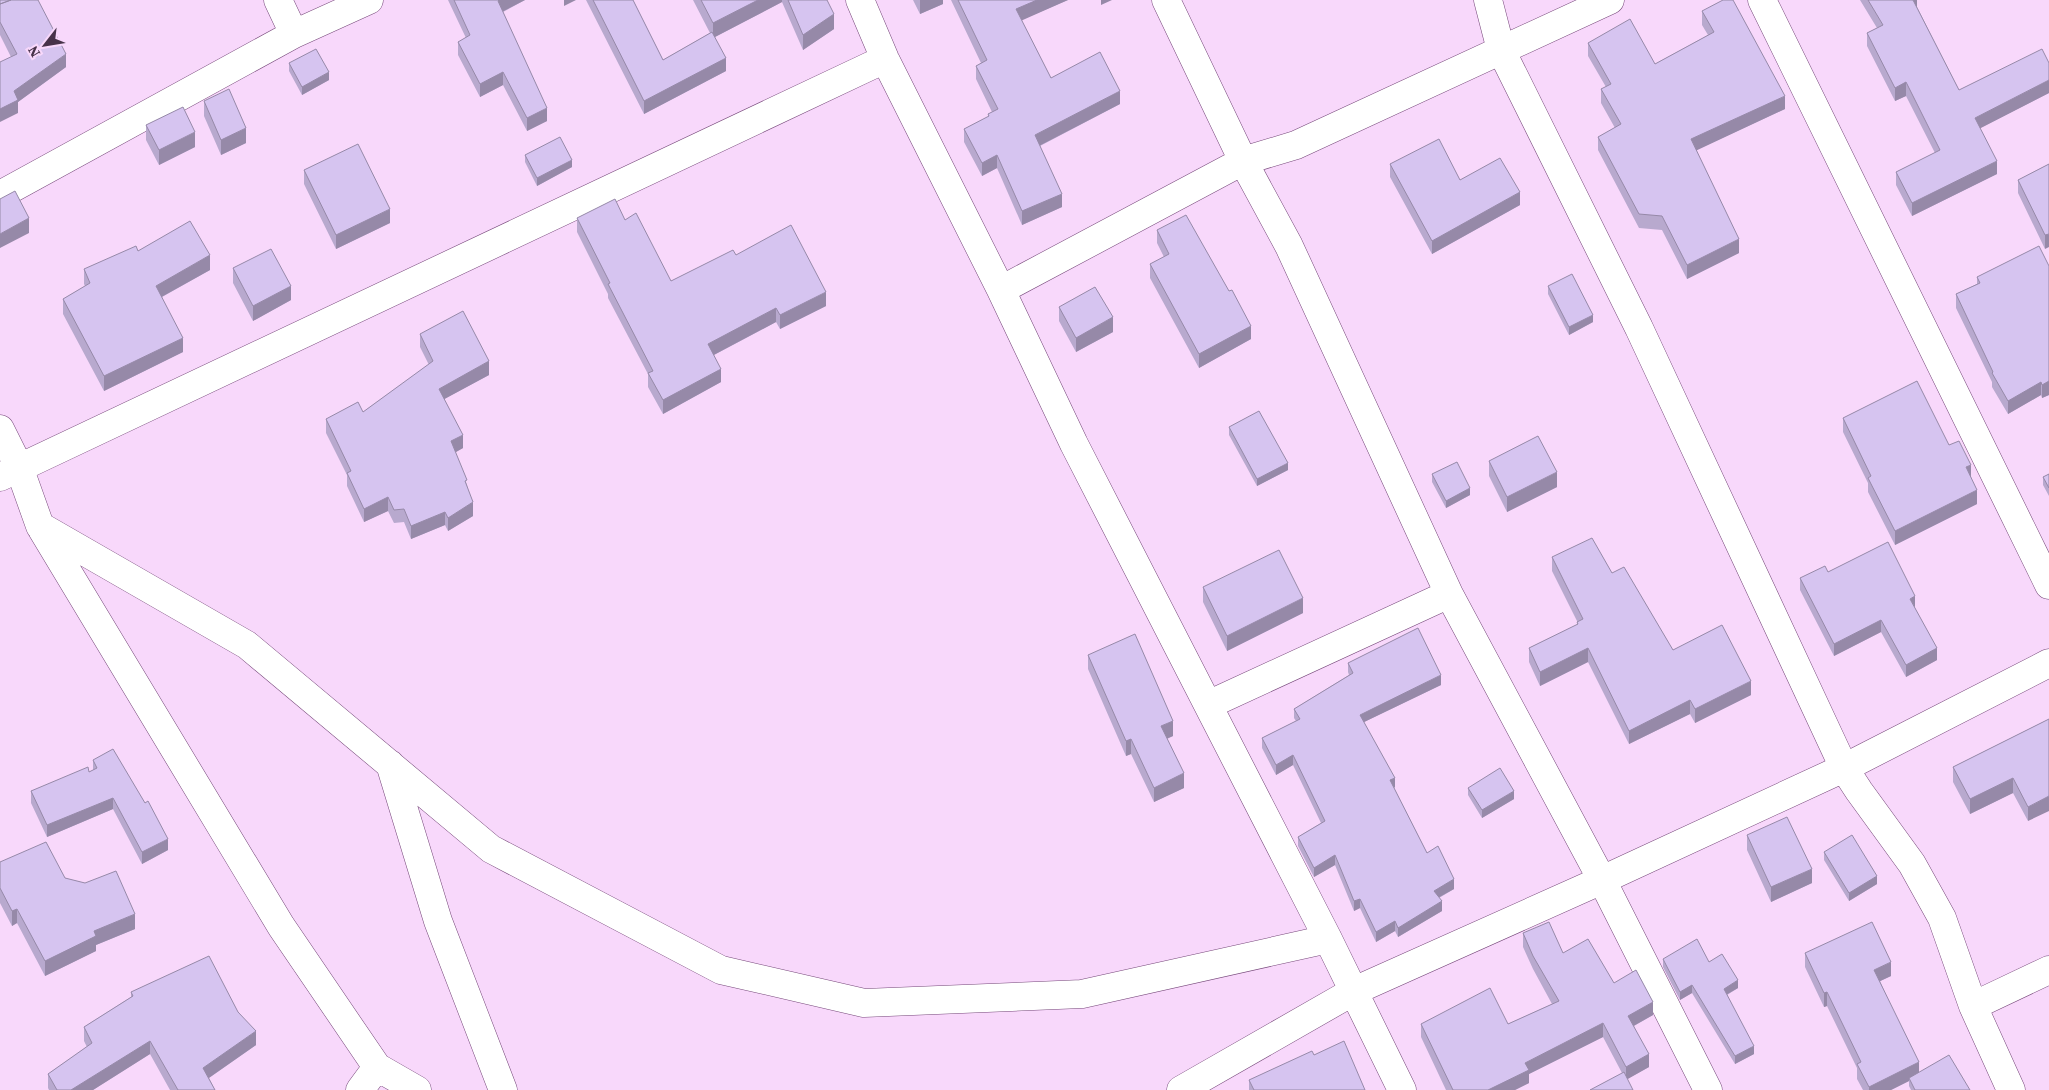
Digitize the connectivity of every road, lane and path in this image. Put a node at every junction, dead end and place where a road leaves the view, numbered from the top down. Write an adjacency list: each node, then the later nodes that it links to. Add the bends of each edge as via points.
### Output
1 (278, 0): 8 (street)
2 (369, 0): 8 (street)
3 (860, 0): 10 (street)
4 (1166, 0): 11 (street)
5 (1488, 0): 9 (street)
6 (1610, 0): 9 (street)
7 (1762, 0): 17 (street)
8 (294, 34): 12 (street)
9 (1501, 50): 11 (street, via 1296,144); 22 (street, via 1639,328)
10 (884, 59): 13 (street); 15 (street)
11 (1243, 161): 13 (street); 18 (street, via 1290,246)
12 (0, 195)
13 (1000, 290): 20 (street, via 1074,444)
14 (0, 429): 15 (street)
15 (9, 472): 16 (street)
16 (40, 526): 21 (street, via 247,645); 28 (street, via 281,926)
17 (2049, 585)
18 (1449, 594): 20 (street); 23 (street)
19 (2049, 663): 22 (street)
20 (1208, 705): 24 (street)
21 (390, 764): 24 (street, via 491,849 722,970 864,1003 1082,994); 31 (street, via 438,921)
22 (1844, 768): 23 (street); 27 (street, via 1912,864 1933,902 1945,926)
23 (1602, 880): 26 (street); 34 (street)
24 (1328, 939): 26 (street)
25 (2049, 970): 27 (street)
26 (1354, 991): 32 (street); 33 (street)
27 (1973, 1006): 35 (street)
28 (377, 1067): 29 (street); 30 (street)
29 (360, 1090)
30 (417, 1090)
31 (503, 1090)
32 (1181, 1090)
33 (1402, 1090)
34 (1708, 1090)
35 (2011, 1090)

